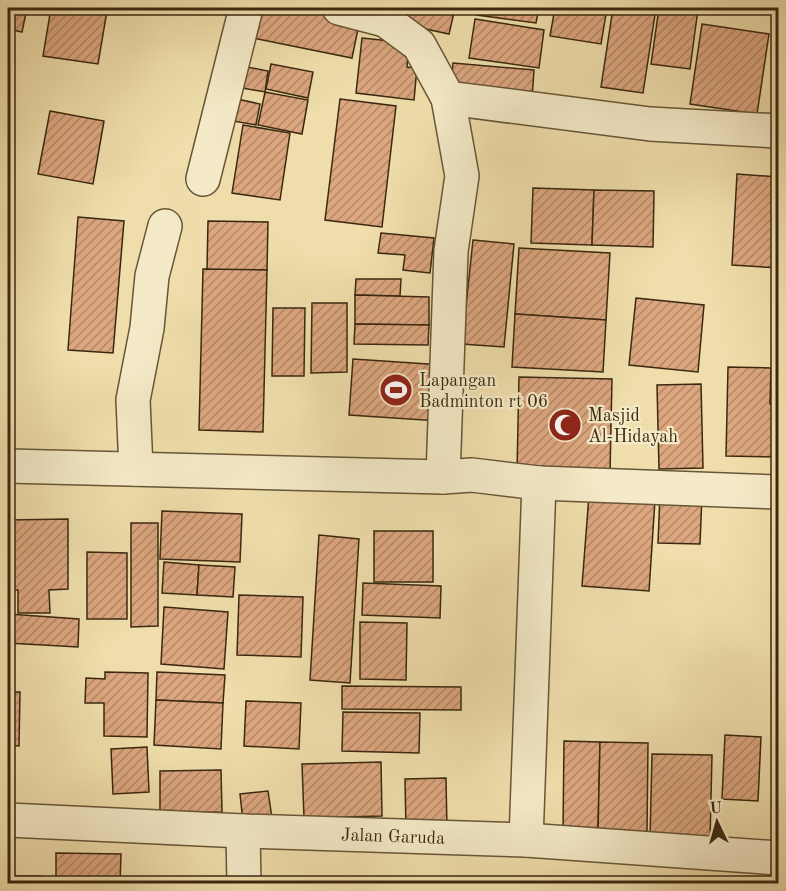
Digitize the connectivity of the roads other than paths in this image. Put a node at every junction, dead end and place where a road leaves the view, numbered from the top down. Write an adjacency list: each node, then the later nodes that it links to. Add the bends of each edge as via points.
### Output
1 (246, 8): 5 (street)
2 (339, 8): 3 (street, via 385,20 419,45)
3 (448, 98): 4 (street, via 650,124); 9 (street, via 462,176 452,251)
4 (778, 131)
5 (203, 179)
6 (165, 226): 8 (street, via 152,276 133,400)
7 (8, 466): 8 (street)
8 (136, 469): 9 (street)
9 (443, 477): 10 (street, via 472,475)
10 (538, 483): 11 (street); 14 (street)
11 (778, 492)
12 (8, 820): 13 (street, Jalan Garuda)
13 (243, 831): 14 (street, Jalan Garuda); 16 (street)
14 (526, 840): 15 (street, Jalan Garuda)
15 (778, 858)
16 (244, 884)

